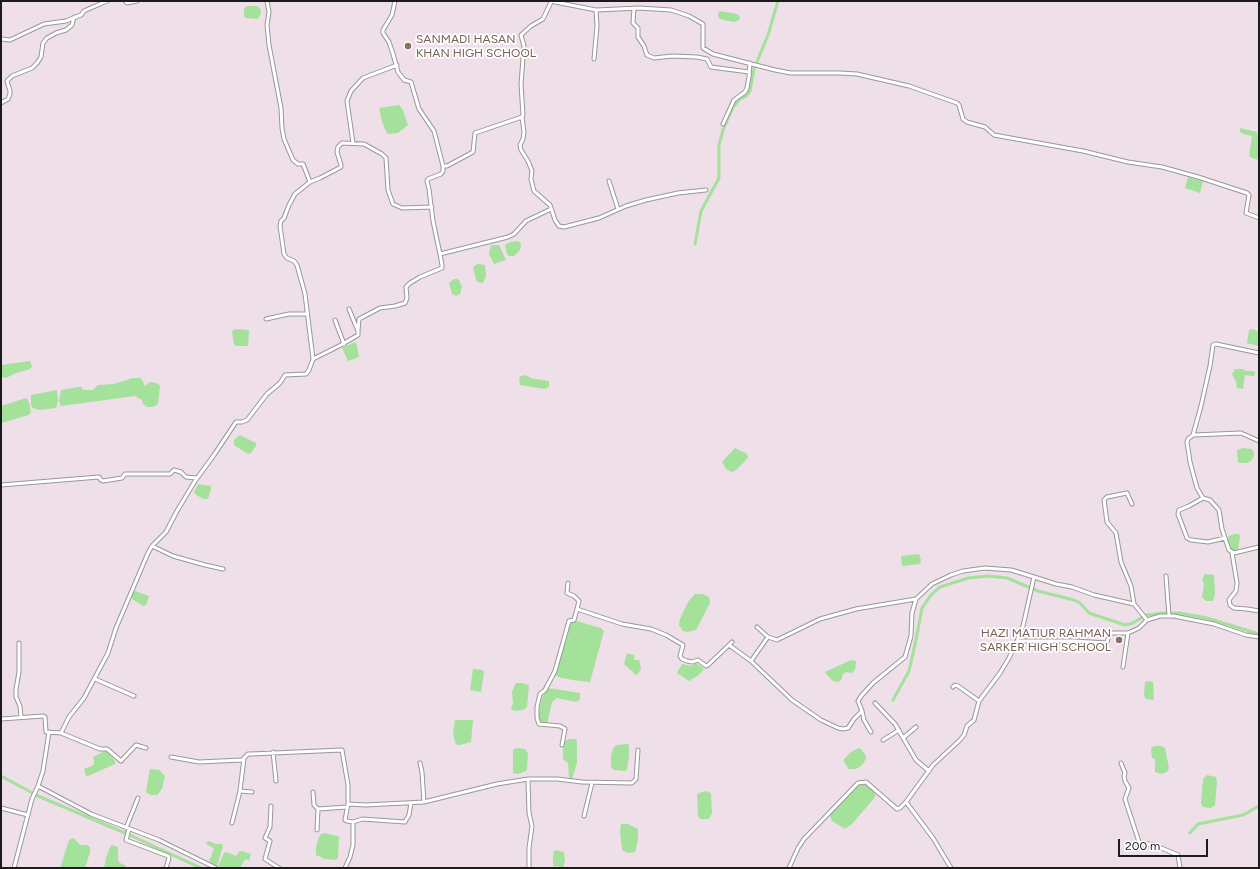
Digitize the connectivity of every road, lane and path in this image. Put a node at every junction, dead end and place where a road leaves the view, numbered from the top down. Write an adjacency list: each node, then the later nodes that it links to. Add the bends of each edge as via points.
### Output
1 (107, 1): 9 (street)
2 (125, 1): 3 (street)
3 (137, 1)
4 (267, 1): 21 (street, via 270,52 284,139 293,160 303,164)
5 (394, 1): 13 (street, via 392,14 383,30)
6 (550, 1): 8 (street); 16 (street, via 543,19 521,35 524,46)
7 (634, 8): 8 (street); 12 (street, via 671,10 689,16 703,24 704,49 713,54); 14 (street, via 633,23 638,28 638,37 647,55 654,58 697,57 707,59 711,68)
8 (596, 10): 11 (street)
9 (74, 17): 10 (street, via 66,21 44,24 10,40); 15 (street, via 72,25 66,30 47,38 43,43 41,57 32,68 12,76 7,81 10,94 8,99)
10 (1, 39)
11 (594, 59)
12 (751, 64): 14 (street); 26 (street, via 791,73 857,74 909,86 957,103 962,119 985,127 994,135 1162,167 1247,194 1249,195 1246,213)
13 (396, 65): 18 (street, via 363,78 351,91 347,101); 19 (street, via 400,77 411,82 419,109 434,131)
14 (749, 72): 17 (street, via 747,88 734,100)
15 (1, 103)
16 (522, 118): 19 (street, via 477,132 474,135 473,152); 24 (street, via 524,132 520,148 532,171 532,186)
17 (723, 124)
18 (353, 143): 21 (street, via 343,142 338,147 341,167); 23 (street, via 368,146 386,158 388,190 393,204 402,208)
19 (443, 166): 23 (street, via 441,174 427,179)
20 (610, 181): 25 (street)
21 (310, 182): 29 (street, via 295,194 280,226 286,257 298,265 306,299)
22 (706, 190): 25 (street, via 678,193)
23 (432, 208): 27 (street)
24 (551, 209): 25 (street, via 561,227 598,218); 27 (street, via 526,221 512,236)
25 (618, 209)
26 (1259, 218)
27 (440, 254): 32 (street, via 442,268 410,283 406,287 405,303 380,308 359,319)
28 (349, 308): 32 (street)
29 (306, 314): 30 (street, via 289,314); 35 (street)
30 (266, 319)
31 (335, 320): 33 (street)
32 (358, 331): 33 (street, via 357,336)
33 (344, 344): 35 (street)
34 (1259, 353): 36 (street, via 1213,345)
35 (313, 359): 38 (street, via 308,372 284,375 280,383 267,394 244,422 236,422)
36 (1193, 435): 37 (street, via 1241,433); 40 (street, via 1188,439 1188,447 1195,480)
37 (1259, 441)
38 (197, 478): 39 (street, via 186,477 174,470 170,474 125,474 122,478 103,481 99,477); 43 (street, via 166,532)
39 (1, 485)
40 (1203, 498): 42 (street, via 1210,500 1219,510); 42 (street, via 1179,510 1178,514 1187,538 1208,542)
41 (1132, 504): 51 (street, via 1127,492 1104,500 1107,522 1116,533 1121,562 1131,586)
42 (1225, 538): 45 (street)
43 (152, 546): 46 (street, via 173,556); 64 (street, via 116,628 108,653)
44 (1259, 547): 45 (street)
45 (1232, 553): 53 (street, via 1237,583 1236,591 1229,600 1230,604 1234,608)
46 (223, 569)
47 (1166, 576): 54 (street)
48 (1034, 578): 50 (street, via 1001,569 963,571 932,584); 51 (street); 60 (street)
49 (568, 583): 52 (street, via 567,592 579,601)
50 (916, 598): 58 (street, via 856,609 820,619 777,640); 69 (street, via 912,613 911,636 905,657 862,695 858,701)
51 (1134, 604): 55 (street)
52 (577, 609): 62 (street, via 666,635 683,645 680,656 690,662 698,660 706,666 731,644); 79 (street, via 574,620 569,621 555,670 545,690 540,694 537,707 538,724 560,726 565,729)
53 (1259, 612)
54 (1170, 616): 55 (street); 59 (street, via 1214,624)
55 (1146, 619): 57 (street, via 1139,628)
56 (757, 627): 58 (street)
57 (1128, 633): 60 (street, via 1110,633 1106,643); 63 (street)
58 (768, 637): 62 (street)
59 (1259, 637)
60 (1017, 641): 67 (street, via 1000,673)
61 (19, 643): 70 (street, via 16,697)
62 (751, 661): 69 (street, via 792,700 821,720 838,728 848,728)
63 (1123, 667)
64 (94, 680): 66 (street); 76 (street)
65 (953, 687): 67 (street, via 958,686)
66 (134, 696)
67 (979, 700): 87 (street, via 976,716 967,726 964,735)
68 (876, 703): 73 (street)
69 (862, 711): 75 (street)
70 (22, 717): 71 (street); 74 (street, via 45,717 45,731)
71 (1, 719)
72 (916, 727): 77 (street)
73 (899, 730): 77 (street); 78 (street)
74 (49, 732): 76 (street); 91 (street)
75 (871, 732)
76 (61, 733): 80 (street, via 100,749 107,749 121,761 136,745)
77 (903, 738): 87 (street, via 916,760)
78 (883, 740)
79 (562, 745)
80 (146, 748)
81 (638, 750): 90 (street, via 635,782)
82 (273, 752): 84 (street, via 248,754); 89 (street); 99 (street, via 342,750 348,786)
83 (171, 757): 84 (street, via 199,762)
84 (244, 758): 92 (street)
85 (420, 763): 96 (street)
86 (1121, 763): 117 (street, via 1129,788 1125,799 1139,842 1178,855)
87 (929, 771): 97 (street)
88 (528, 779): 90 (street); 96 (street); 114 (street, via 532,826)
89 (276, 781)
90 (592, 782): 104 (street)
91 (38, 787): 103 (street); 108 (street)
92 (240, 791): 93 (street); 106 (street)
93 (252, 792)
94 (313, 792): 102 (street, via 314,805)
95 (138, 798): 108 (street)
96 (424, 802): 98 (street)
97 (906, 802): 115 (street, via 898,809 866,782 858,783 804,839); 116 (street, via 933,838)
98 (411, 804): 99 (street); 105 (street, via 405,822 362,819)
99 (348, 805): 102 (street); 105 (street, via 346,820)
100 (271, 806): 112 (street, via 270,827 265,838 270,841 265,859)
101 (1, 808): 103 (street)
102 (318, 809): 107 (street)
103 (28, 815): 109 (street)
104 (584, 816)
105 (353, 822): 113 (street, via 353,845)
106 (232, 823)
107 (317, 830)
108 (128, 831): 110 (street, via 126,840 168,856); 111 (street, via 159,840)
109 (14, 868)
110 (166, 868)
111 (216, 868)
112 (279, 868)
113 (345, 868)
114 (529, 868)
115 (789, 868)
116 (951, 868)
117 (1180, 868)

